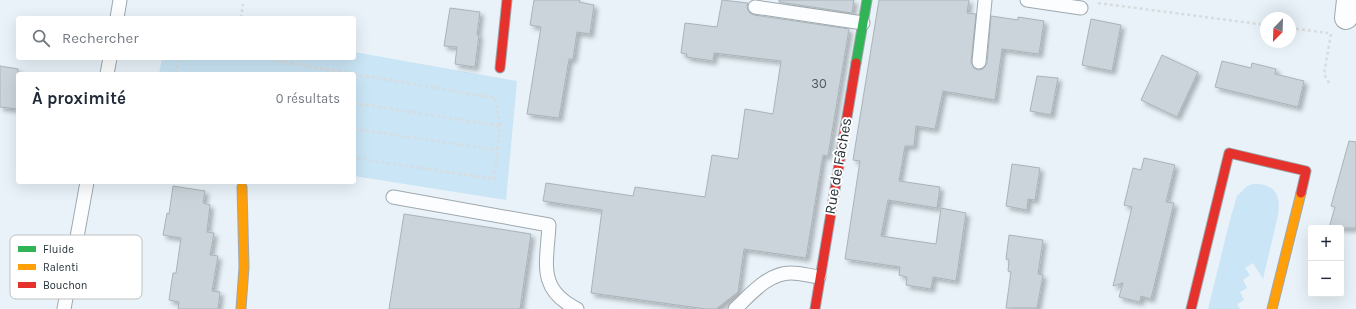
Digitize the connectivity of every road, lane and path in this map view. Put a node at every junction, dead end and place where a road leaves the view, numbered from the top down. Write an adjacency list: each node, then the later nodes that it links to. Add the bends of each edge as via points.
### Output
1 (120, 0): 10 (lane)
2 (507, 0): 20 (street)
3 (867, 0): 13 (street, Rue de Fâches)
4 (985, 0): 19 (lane)
5 (1027, 0): 9 (lane)
6 (1093, 2): 14 (path)
7 (243, 4): 11 (path)
8 (755, 6): 13 (lane)
9 (1081, 8)
10 (117, 16)
11 (240, 16)
12 (1340, 22): 15 (path); 26 (path, via 1324,74)
13 (863, 23): 36 (street, Rue de Fâches)
14 (1260, 24)
15 (1296, 27)
16 (110, 60): 22 (lane)
17 (179, 60): 23 (path)
18 (272, 60): 21 (path)
19 (979, 62)
20 (500, 68)
21 (328, 70): 24 (path)
22 (107, 72)
23 (176, 72)
24 (338, 72)
25 (356, 74): 28 (path, via 495,98)
26 (1329, 83)
27 (356, 103): 28 (path)
28 (500, 126): 30 (path)
29 (356, 129): 30 (path)
30 (497, 150): 31 (path, via 494,179)
31 (356, 158)
32 (87, 184): 35 (lane)
33 (242, 187): 39 (street, via 244,266)
34 (393, 197): 40 (lane, via 549,225 546,272 549,284 558,296)
35 (77, 235)
36 (819, 277): 41 (lane, via 781,274 760,286); 42 (street, Rue de Fâches)
37 (66, 299): 38 (lane)
38 (64, 309)
39 (241, 309)
40 (578, 309)
41 (735, 309)
42 (815, 309)
43 (1191, 309): 44 (street, via 1228,153 1306,171)
44 (1272, 309)

